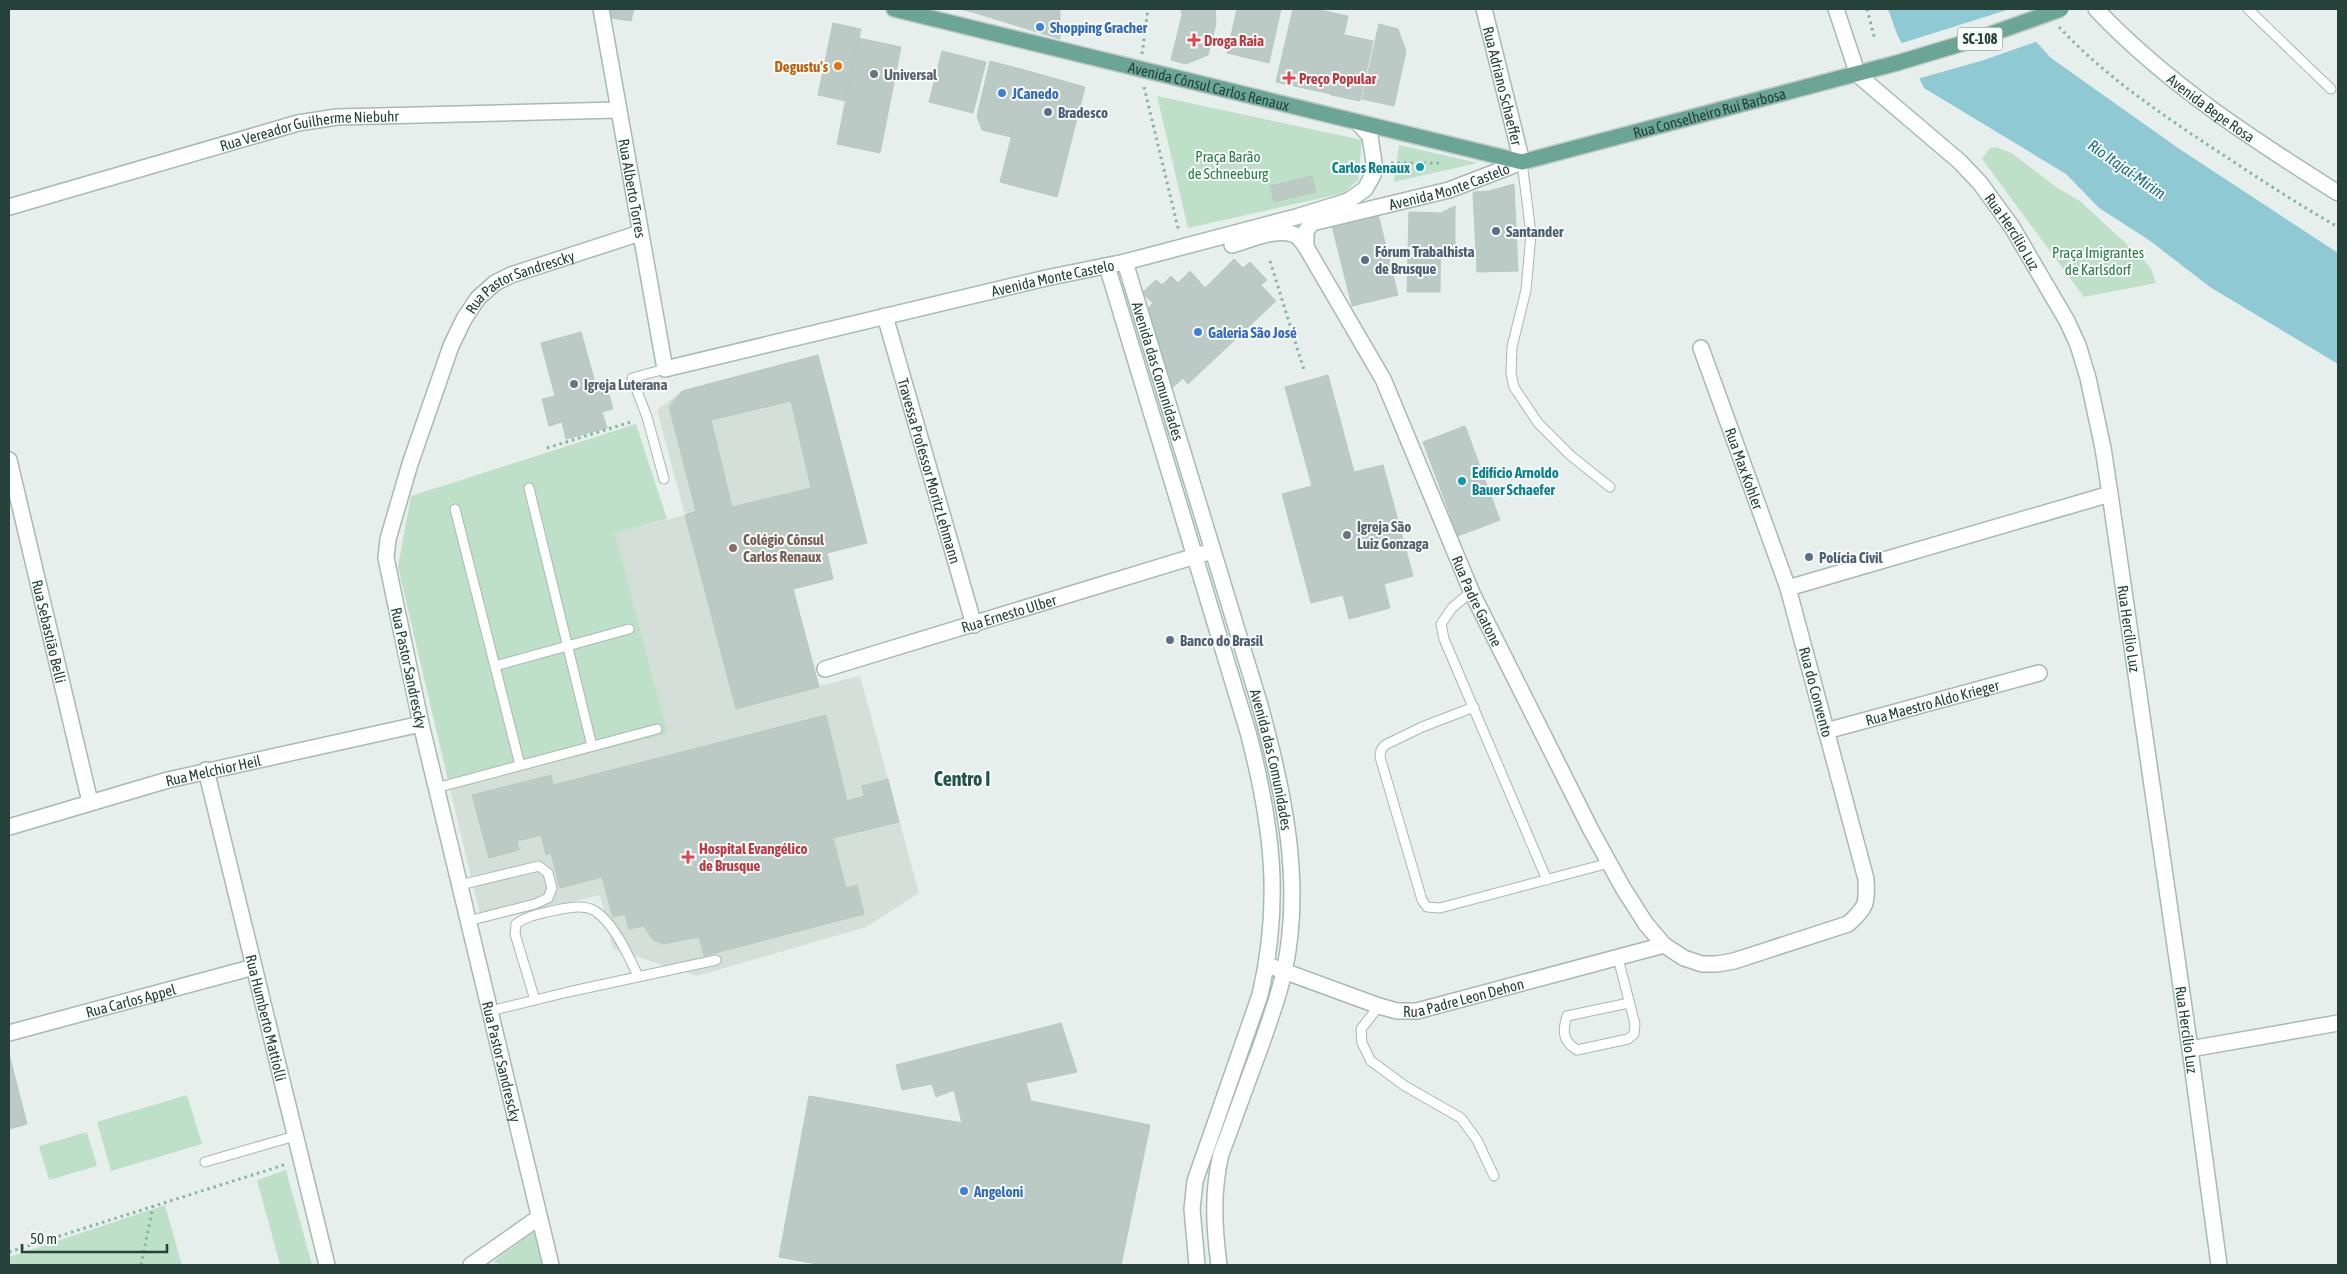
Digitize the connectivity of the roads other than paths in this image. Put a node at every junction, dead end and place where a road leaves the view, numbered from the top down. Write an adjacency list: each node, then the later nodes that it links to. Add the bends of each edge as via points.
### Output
1 (601, 9): 10 (street, Rua Alberto Torres)
2 (894, 9): 11 (main road, Avenida Cônsul Carlos Renaux)
3 (1484, 9): 12 (street, Rua Adriano Schaeffer)
4 (1836, 9): 8 (street)
5 (2096, 9): 13 (street, Avenida Bepe Rosa, via 2150,62 2207,107)
6 (2248, 9): 9 (lane)
7 (2057, 15): 8 (main road, Rua Conselheiro Rui Barbosa / SC-108, bridge)
8 (1858, 75): 12 (main road, Rua Conselheiro Rui Barbosa); 31 (street, Rua Hercílio Luz, via 1959,161 1985,189 2012,227 2067,321 2078,346 2095,409)
9 (2330, 89)
10 (618, 110): 14 (street, Rua Vereador Guilherme Niebuhr, via 337,117 290,126); 15 (street, Rua Alberto Torres)
11 (1358, 122): 12 (main road, Avenida Cônsul Carlos Renaux); 16 (street, Avenida Monte Castelo, via 1370,136 1374,163 1373,175 1365,189 1348,201)
12 (1522, 162): 17 (street, Avenida Monte Castelo, via 1449,190 1312,223 1306,231); 29 (lane, via 1531,234 1526,290 1512,347 1514,387 1538,422 1570,455)
13 (2338, 193)
14 (9, 206)
15 (640, 233): 24 (street, Rua Alberto Torres); 44 (street, Rua Pastor Sandrescky, via 530,267 495,283 478,298 451,346 410,464 387,548 388,574)
16 (1187, 246): 17 (street, via 1222,247 1289,233 1298,237); 18 (street, Avenida Monte Castelo)
17 (1306, 247): 36 (street, Rua Padre Gatone, via 1383,379)
18 (1125, 262): 19 (street, Avenida Monte Castelo); 20 (street, Avenida das Comunidades)
19 (1107, 266): 21 (street, Avenida das Comunidades); 22 (street, Avenida Monte Castelo)
20 (1136, 302): 21 (street); 25 (street, Avenida das Comunidades)
21 (1120, 307): 26 (street, Avenida das Comunidades)
22 (885, 316): 24 (street, Avenida Monte Castelo); 37 (street, Travessa Professor Moritz Lehmann)
23 (1702, 348): 35 (street, Rua Max Kohler)
24 (665, 369): 28 (lane, via 632,378 647,417)
25 (1163, 391): 26 (street); 33 (street, Avenida das Comunidades)
26 (1147, 396): 34 (street, Avenida das Comunidades)
27 (9, 460): 55 (street, Rua Sebastião Belli)
28 (664, 479)
29 (1610, 487)
30 (529, 488): 39 (lane)
31 (2110, 494): 35 (street); 76 (street, Rua Hercílio Luz)
32 (455, 509): 40 (lane)
33 (1212, 552): 34 (street, Rua Ernesto Ulber); 46 (street, Avenida das Comunidades)
34 (1194, 557): 37 (street, Rua Ernesto Ulber); 48 (street, Avenida das Comunidades)
35 (1788, 588): 47 (street, Rua do Convento)
36 (1472, 591): 43 (lane, via 1452,608 1441,624 1444,639); 59 (street, Rua Padre Gatone)
37 (974, 625): 41 (street, Rua Ernesto Ulber)
38 (629, 629): 39 (lane)
39 (569, 645): 40 (lane); 49 (lane)
40 (495, 666): 50 (lane)
41 (825, 669)
42 (2039, 673): 47 (street, Rua Maestro Aldo Krieger)
43 (1474, 707): 60 (lane); 60 (lane, via 1422,727 1380,750 1422,900 1427,907 1440,908)
44 (421, 724): 53 (street, Rua Melchior Heil); 54 (street, Rua Pastor Sandrescky)
45 (657, 729): 49 (lane)
46 (1267, 729): 48 (street); 51 (street, Avenida das Comunidades)
47 (1826, 731): 63 (street, Rua do Convento, via 1866,880 1867,901 1862,911 1848,924 1734,961 1702,964 1684,958)
48 (1248, 732): 52 (street, Avenida das Comunidades)
49 (592, 746): 50 (lane)
50 (520, 764): 54 (lane)
51 (1276, 764): 52 (street); 57 (street, Avenida das Comunidades)
52 (1257, 768): 58 (street, Avenida das Comunidades)
53 (206, 770): 55 (street, Rua Melchior Heil); 67 (street, Rua Humberto Mattiolli)
54 (436, 788): 61 (street, Rua Pastor Sandrescky)
55 (90, 802): 56 (street, Rua Melchior Heil)
56 (9, 827)
57 (1289, 843): 58 (street); 68 (street, Avenida das Comunidades, via 1291,915)
58 (1271, 844): 66 (street, Avenida das Comunidades, via 1272,909)
59 (1609, 863): 60 (lane); 63 (street, Rua Padre Gatone, via 1646,924)
60 (1547, 880)
61 (460, 886): 62 (street, Rua Pastor Sandrescky); 62 (lane, via 539,866 548,873 552,888 548,898 535,904)
62 (468, 921): 73 (street, Rua Pastor Sandrescky)
63 (1664, 945): 64 (street, Rua Padre Leon Dehon)
64 (1618, 958): 71 (lane); 72 (street, Rua Padre Leon Dehon, via 1417,1011)
65 (716, 960): 69 (lane)
66 (1267, 965): 68 (street, Rua Padre Leon Dehon); 84 (street, Avenida das Comunidades, via 1260,995 1195,1181 1192,1208)
67 (254, 967): 75 (street, Rua Carlos Appel); 77 (street, Rua Humberto Mattiolli)
68 (1285, 971): 72 (street, Rua Padre Leon Dehon); 85 (street, Avenida das Comunidades, via 1221,1154 1214,1204)
69 (638, 976): 70 (lane); 70 (lane, via 610,927 594,911 578,907 523,918 516,924 514,934)
70 (535, 1000): 73 (lane)
71 (1630, 1004): 71 (lane, via 1635,1024 1634,1034 1628,1039 1577,1050 1567,1044 1562,1031 1567,1016)
72 (1379, 1006): 79 (lane, via 1361,1029 1362,1043 1371,1062 1405,1086 1462,1118 1477,1140)
73 (490, 1011): 80 (street, Rua Pastor Sandrescky)
74 (2338, 1023): 76 (street)
75 (9, 1033)
76 (2190, 1049): 86 (street, Rua Hercílio Luz)
77 (295, 1136): 78 (lane); 81 (street, Rua Humberto Mattiolli)
78 (205, 1162)
79 (1494, 1176)
80 (538, 1218): 82 (street); 83 (street, Rua Pastor Sandrescky)
81 (326, 1265)
82 (471, 1265)
83 (551, 1265)
84 (1197, 1265)
85 (1219, 1265)
86 (2219, 1265)

